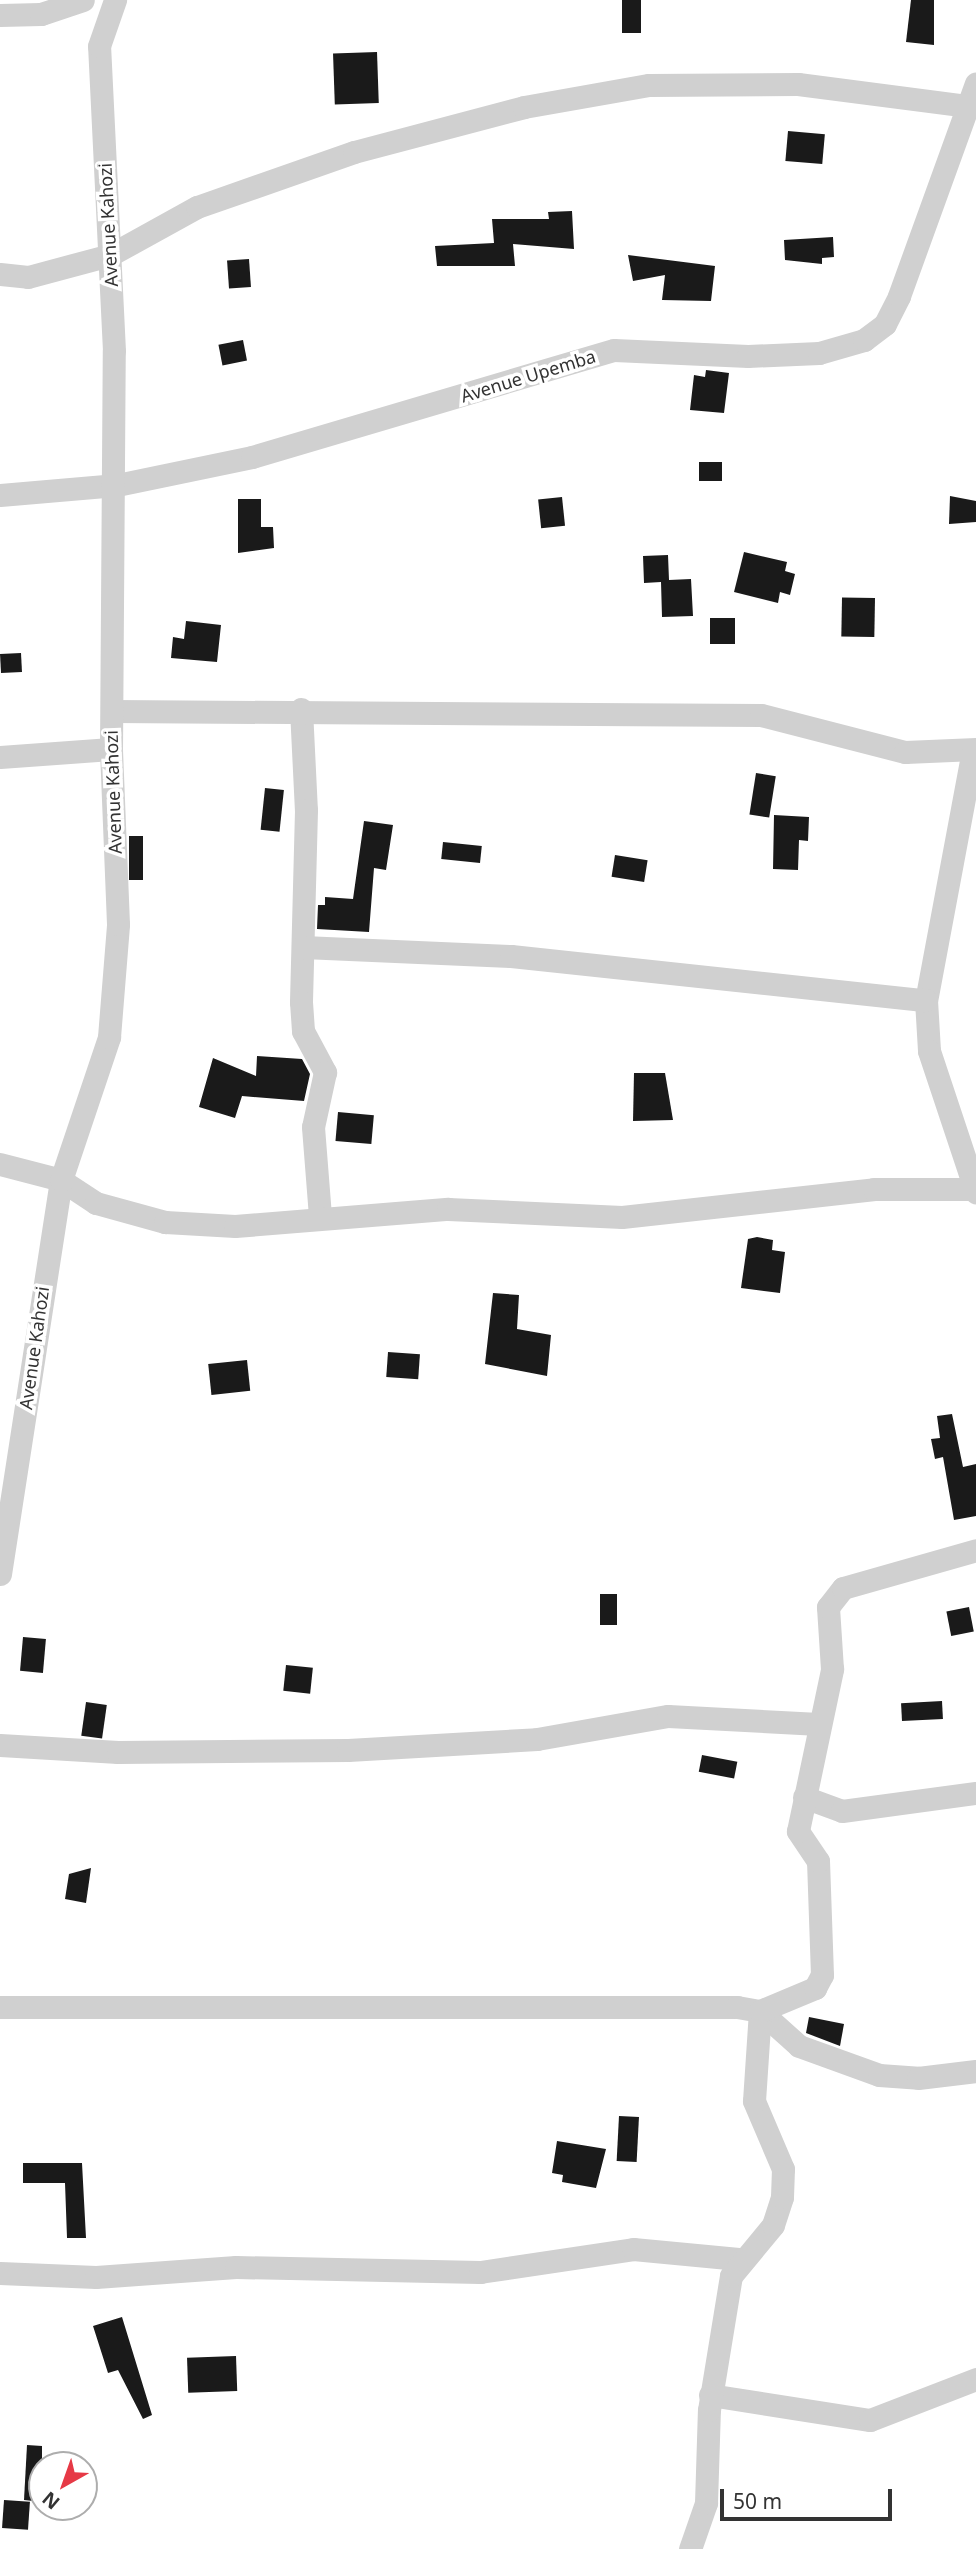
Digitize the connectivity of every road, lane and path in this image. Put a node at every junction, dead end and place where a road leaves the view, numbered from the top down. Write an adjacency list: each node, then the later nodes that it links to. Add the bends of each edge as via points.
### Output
1 (83, 0): 3 (street, via 41,14)
2 (115, 0): 6 (street, Avenue Kahozi, via 99,46)
3 (0, 15)
4 (976, 83): 5 (street, Avenue Upemba)
5 (967, 106): 6 (street, via 798,84 636,87 524,107 354,152 197,207); 8 (street, Avenue Upemba, via 899,296 886,324 864,340 819,353 748,356 614,350 252,457)
6 (110, 255): 7 (street, via 28,278); 8 (street, Avenue Kahozi)
7 (0, 274)
8 (117, 485): 9 (street, Avenue Upemba); 11 (street, Avenue Kahozi)
9 (0, 495)
10 (301, 709): 11 (street); 13 (street, via 761,715 905,752); 15 (street)
11 (111, 711): 12 (street, Avenue Kahozi)
12 (111, 749): 14 (street); 18 (street, Avenue Kahozi, via 118,924 109,1037)
13 (974, 749): 16 (street)
14 (0, 757)
15 (303, 947): 16 (street, via 524,957); 20 (street, via 303,1031 325,1072 313,1127)
16 (926, 1000): 19 (street, via 929,1051)
17 (0, 1164): 18 (street)
18 (61, 1180): 20 (street, via 96,1203 165,1222 235,1226); 21 (street, Avenue Kahozi)
19 (976, 1191): 20 (street, via 874,1189 622,1217 556,1209)
20 (320, 1215)
21 (4, 1520): 23 (street, Avenue Kahozi)
22 (976, 1550): 24 (street, via 834,1595 827,1628 832,1669)
23 (0, 1574)
24 (819, 1724): 25 (street, via 668,1716 537,1739 348,1750 118,1752); 27 (street)
25 (0, 1745)
26 (976, 1793): 27 (street, via 842,1811)
27 (804, 1797): 29 (street, via 798,1831 818,1861 822,1975 815,1988)
28 (0, 2007): 29 (street, via 600,2004)
29 (760, 2011): 30 (street, via 799,2046 879,2074 918,2078); 31 (street, via 754,2101 783,2169 782,2197 773,2225)
30 (976, 2071)
31 (739, 2259): 32 (street, via 633,2249 480,2272 236,2267 96,2277); 34 (street, via 731,2276)
32 (0, 2273)
33 (976, 2379): 34 (street, via 870,2420)
34 (710, 2395): 35 (street, via 706,2503)
35 (690, 2549)

